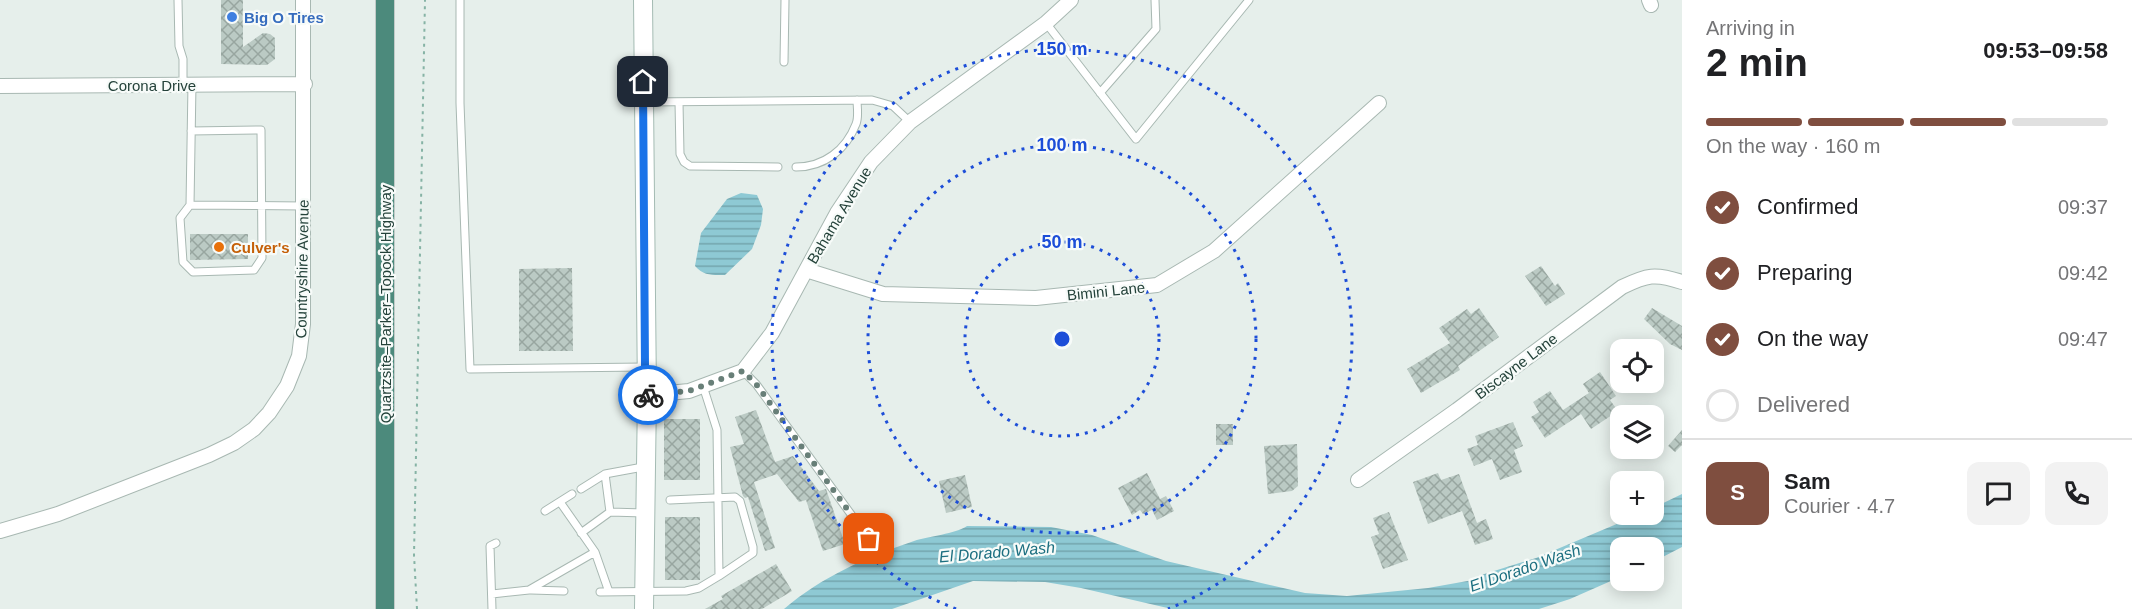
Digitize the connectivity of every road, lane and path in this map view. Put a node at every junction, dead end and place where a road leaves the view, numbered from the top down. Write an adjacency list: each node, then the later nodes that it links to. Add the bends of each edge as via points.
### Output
1 (178, 0): 13 (lane, via 179,46)
2 (303, 0): 14 (street, Countryshire Avenue)
3 (385, 0): 57 (highway, Quartzsite–Parker–Topock Highway)
4 (425, 0): 58 (path, via 414,543)
5 (460, 0): 30 (lane, via 470,369)
6 (643, 0): 18 (main road)
7 (785, 0): 12 (lane)
8 (1071, 0): 11 (street, Bahama Avenue)
9 (1155, 0): 16 (lane, via 1155,29)
10 (1249, 0): 16 (lane, via 1137,140)
11 (1046, 24): 16 (lane); 21 (street, Bahama Avenue)
12 (784, 62)
13 (188, 84): 14 (street, Corona Drive); 15 (street, Corona Drive); 22 (lane)
14 (305, 84): 27 (street, Countryshire Avenue)
15 (0, 86)
16 (1100, 93)
17 (857, 100): 19 (lane); 21 (lane, via 893,106); 24 (lane, via 857,123 836,154 810,167)
18 (644, 102): 19 (lane); 30 (main road)
19 (679, 102): 23 (lane, via 680,154 690,166)
20 (1379, 103): 28 (street, Bimini Lane, via 1214,250 1157,285 1036,298 883,294)
21 (910, 122): 28 (street, Bahama Avenue, via 872,162 837,213)
22 (191, 131): 25 (lane); 26 (lane, via 261,130)
23 (778, 166)
24 (796, 167)
25 (190, 205): 26 (lane); 26 (lane, via 180,218 183,262 194,272 254,270 262,258)
26 (263, 206): 27 (lane)
27 (304, 206): 45 (street, Countryshire Avenue, via 299,356 287,386 269,413 234,443 209,455 58,514)
28 (806, 270): 31 (street, Bahama Avenue, via 772,333)
29 (1682, 282): 36 (street, Biscayne Lane, via 1646,276 1622,287)
30 (645, 367): 33 (main road)
31 (743, 371): 32 (street); 47 (lane)
32 (703, 386): 33 (street); 39 (lane, via 717,430)
33 (647, 395): 34 (main road)
34 (646, 466): 35 (lane); 44 (main road)
35 (605, 474): 37 (lane); 43 (lane)
36 (1358, 480)
37 (581, 489)
38 (572, 494): 41 (lane)
39 (718, 498): 40 (lane); 50 (lane); 50 (lane, via 735,497 740,501 753,547 753,553)
40 (670, 500)
41 (560, 502): 42 (lane); 46 (lane)
42 (545, 511)
43 (610, 512): 44 (lane); 46 (lane)
44 (645, 513): 56 (main road)
45 (0, 531)
46 (581, 533): 49 (lane)
47 (869, 539)
48 (496, 543): 55 (lane, via 490,546)
49 (595, 552): 51 (lane); 54 (lane)
50 (719, 576): 56 (lane, via 699,588)
51 (529, 590): 52 (lane); 55 (lane)
52 (564, 591)
53 (600, 592): 54 (lane)
54 (609, 592): 56 (lane)
55 (492, 594): 59 (lane)
56 (644, 601)
57 (386, 609)
58 (417, 609)
59 (492, 609)

